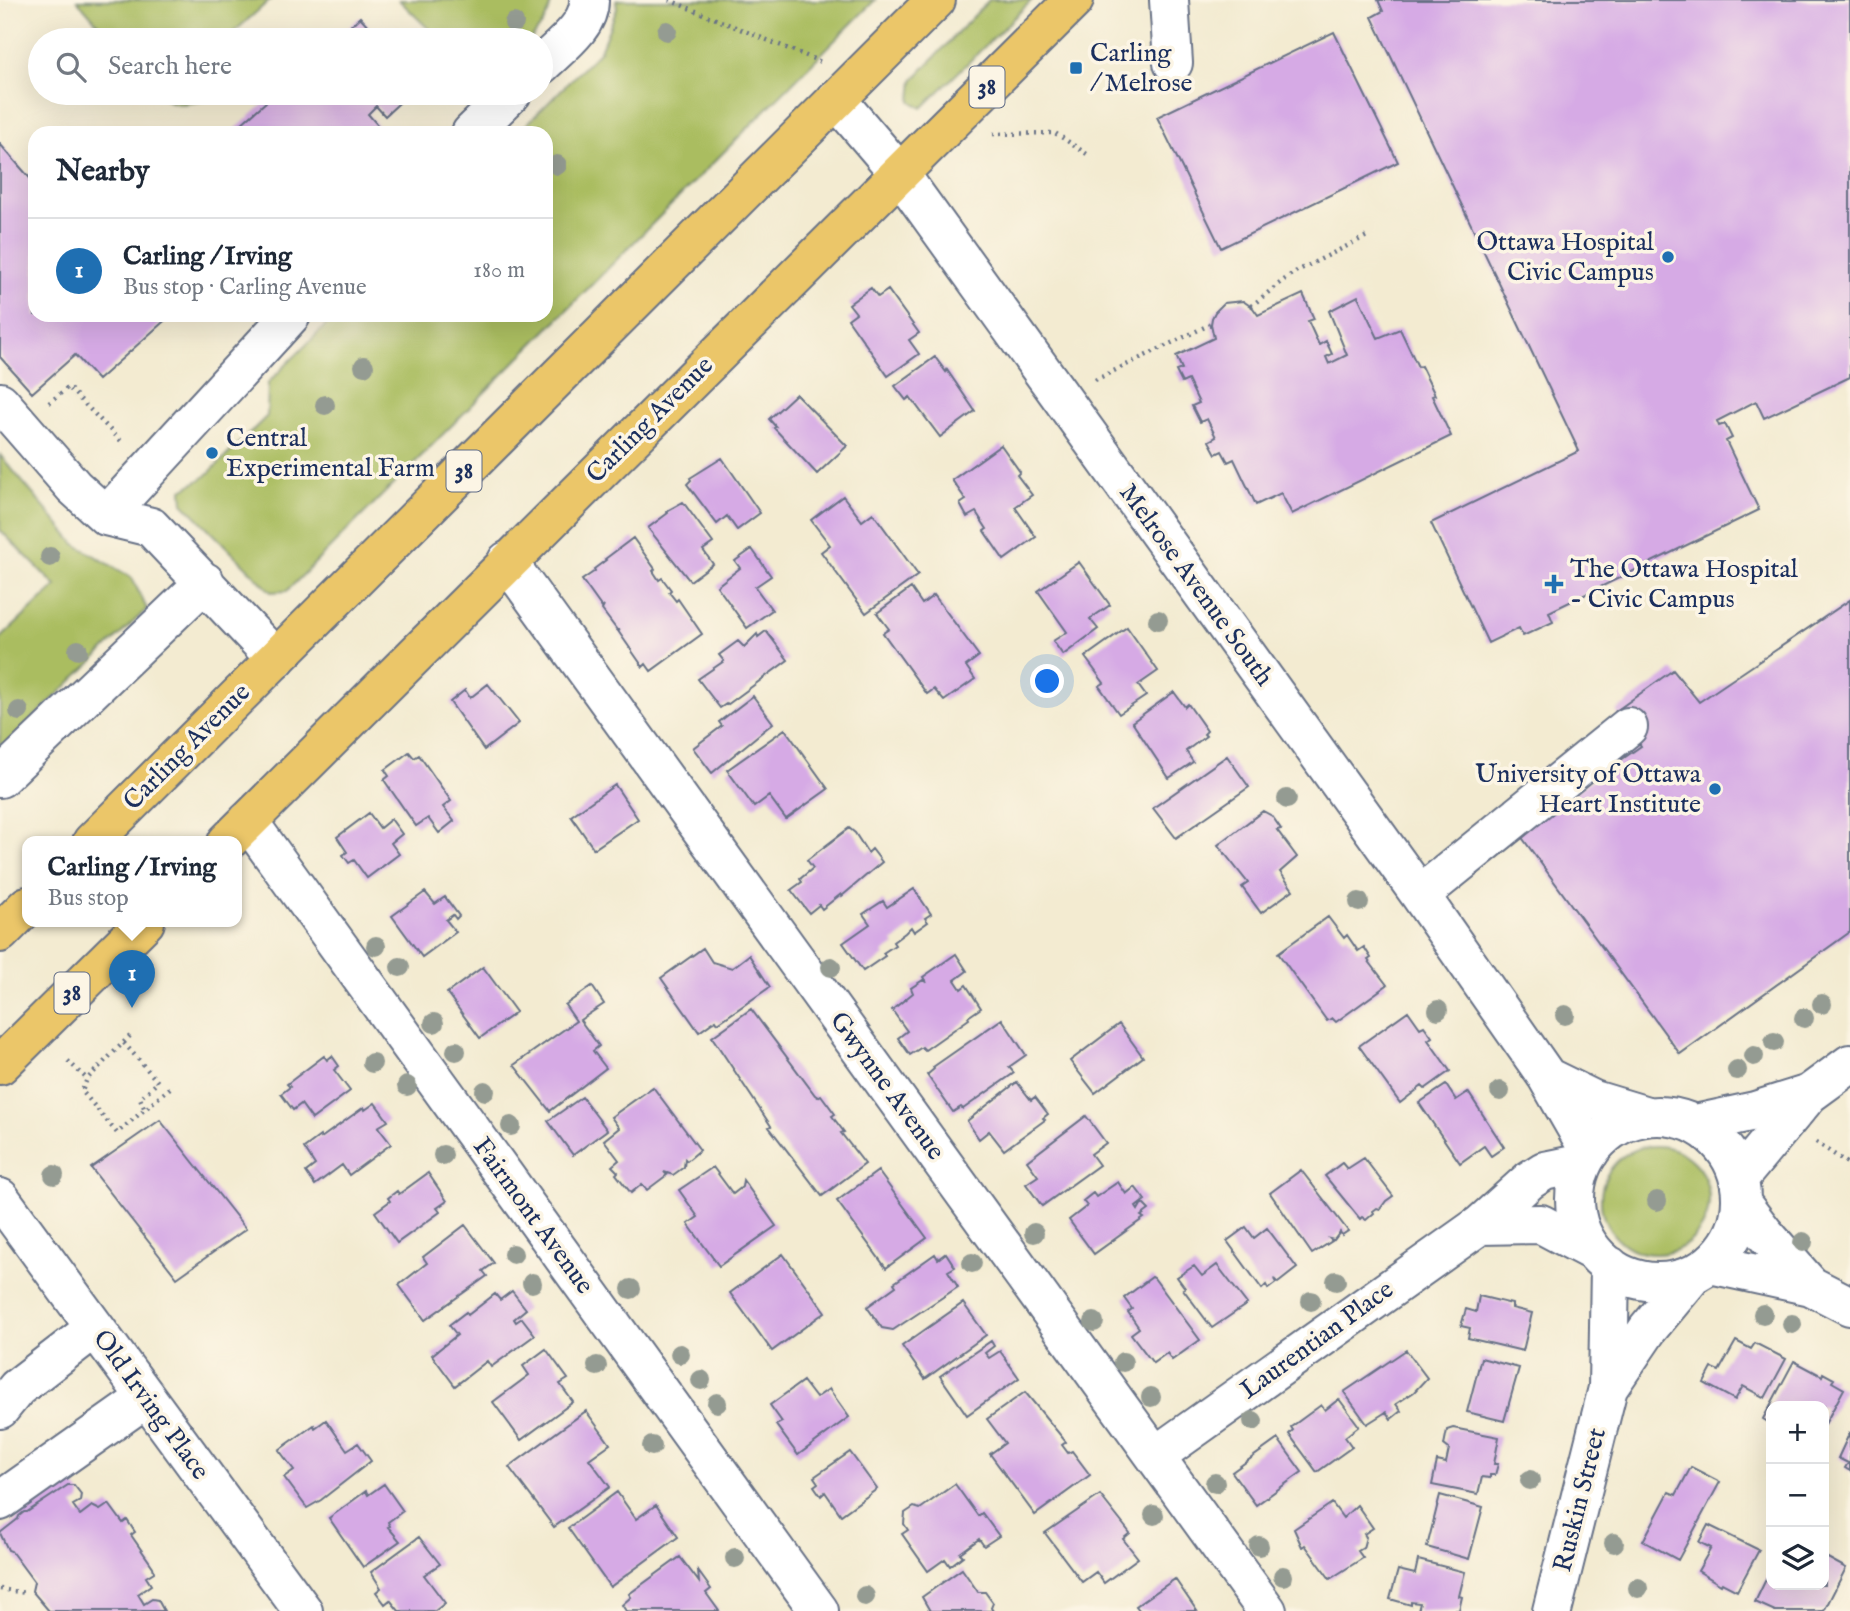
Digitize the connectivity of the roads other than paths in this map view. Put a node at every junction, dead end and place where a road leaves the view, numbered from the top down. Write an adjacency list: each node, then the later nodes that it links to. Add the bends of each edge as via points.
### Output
1 (589, 0): 5 (street, via 582,23)
2 (936, 0): 7 (main road, Carling Avenue / 38)
3 (1074, 0): 10 (main road, Carling Avenue / 38)
4 (1169, 0): 6 (street)
5 (553, 53)
6 (1173, 63)
7 (842, 93): 10 (street, Melrose Avenue South); 16 (main road, Carling Avenue / 38)
8 (500, 105): 9 (street)
9 (478, 126)
10 (900, 174): 14 (main road, Carling Avenue / 38); 22 (street, Melrose Avenue South)
11 (285, 322): 13 (street)
12 (0, 402): 13 (street, via 74,487)
13 (106, 516): 15 (street, via 151,527)
14 (508, 561): 19 (main road, Carling Avenue / 38); 44 (street, Gwynne Avenue)
15 (205, 582): 16 (street); 18 (street)
16 (276, 659): 20 (main road, Carling Avenue / 38)
17 (1628, 727): 22 (street)
18 (0, 778)
19 (237, 831)
20 (98, 836)
21 (242, 838): 48 (street, Fairmont Avenue)
22 (1420, 895): 28 (street, Melrose Avenue South)
23 (22, 911): 25 (main road)
24 (140, 927): 27 (main road, 38)
25 (0, 933)
26 (1850, 1064): 29 (street)
27 (0, 1065)
28 (1547, 1077): 30 (street, Melrose Avenue South, via 1594,1100); 32 (street, Melrose Avenue South)
29 (1809, 1094): 31 (street); 33 (street)
30 (1647, 1116): 31 (street); 32 (street, via 1605,1135)
31 (1695, 1124): 33 (street, via 1723,1147)
32 (1586, 1157): 35 (street, Laurentian Place, via 1544,1171); 36 (street, via 1576,1186 1575,1209 1582,1232)
33 (1740, 1191): 37 (street, via 1737,1226 1726,1247); 38 (street, via 1764,1233)
34 (0, 1198): 40 (street, Old Irving Place)
35 (1479, 1224): 36 (street, via 1541,1224); 44 (street, Laurentian Place)
36 (1602, 1259): 37 (street, via 1629,1276 1650,1281 1672,1281); 41 (street, Ruskin Street)
37 (1701, 1269): 38 (street); 41 (street, Ruskin Street, via 1648,1329)
38 (1811, 1286): 39 (street)
39 (1850, 1306)
40 (95, 1328): 42 (street, Old Irving Place); 43 (street, via 17,1388)
41 (1608, 1388): 46 (street, Ruskin Street)
42 (146, 1398): 45 (street); 47 (street, Old Irving Place)
43 (0, 1409)
44 (1155, 1456): 49 (street, Gwynne Avenue)
45 (0, 1501)
46 (1562, 1608)
47 (303, 1611)
48 (819, 1611)
49 (1267, 1611)

